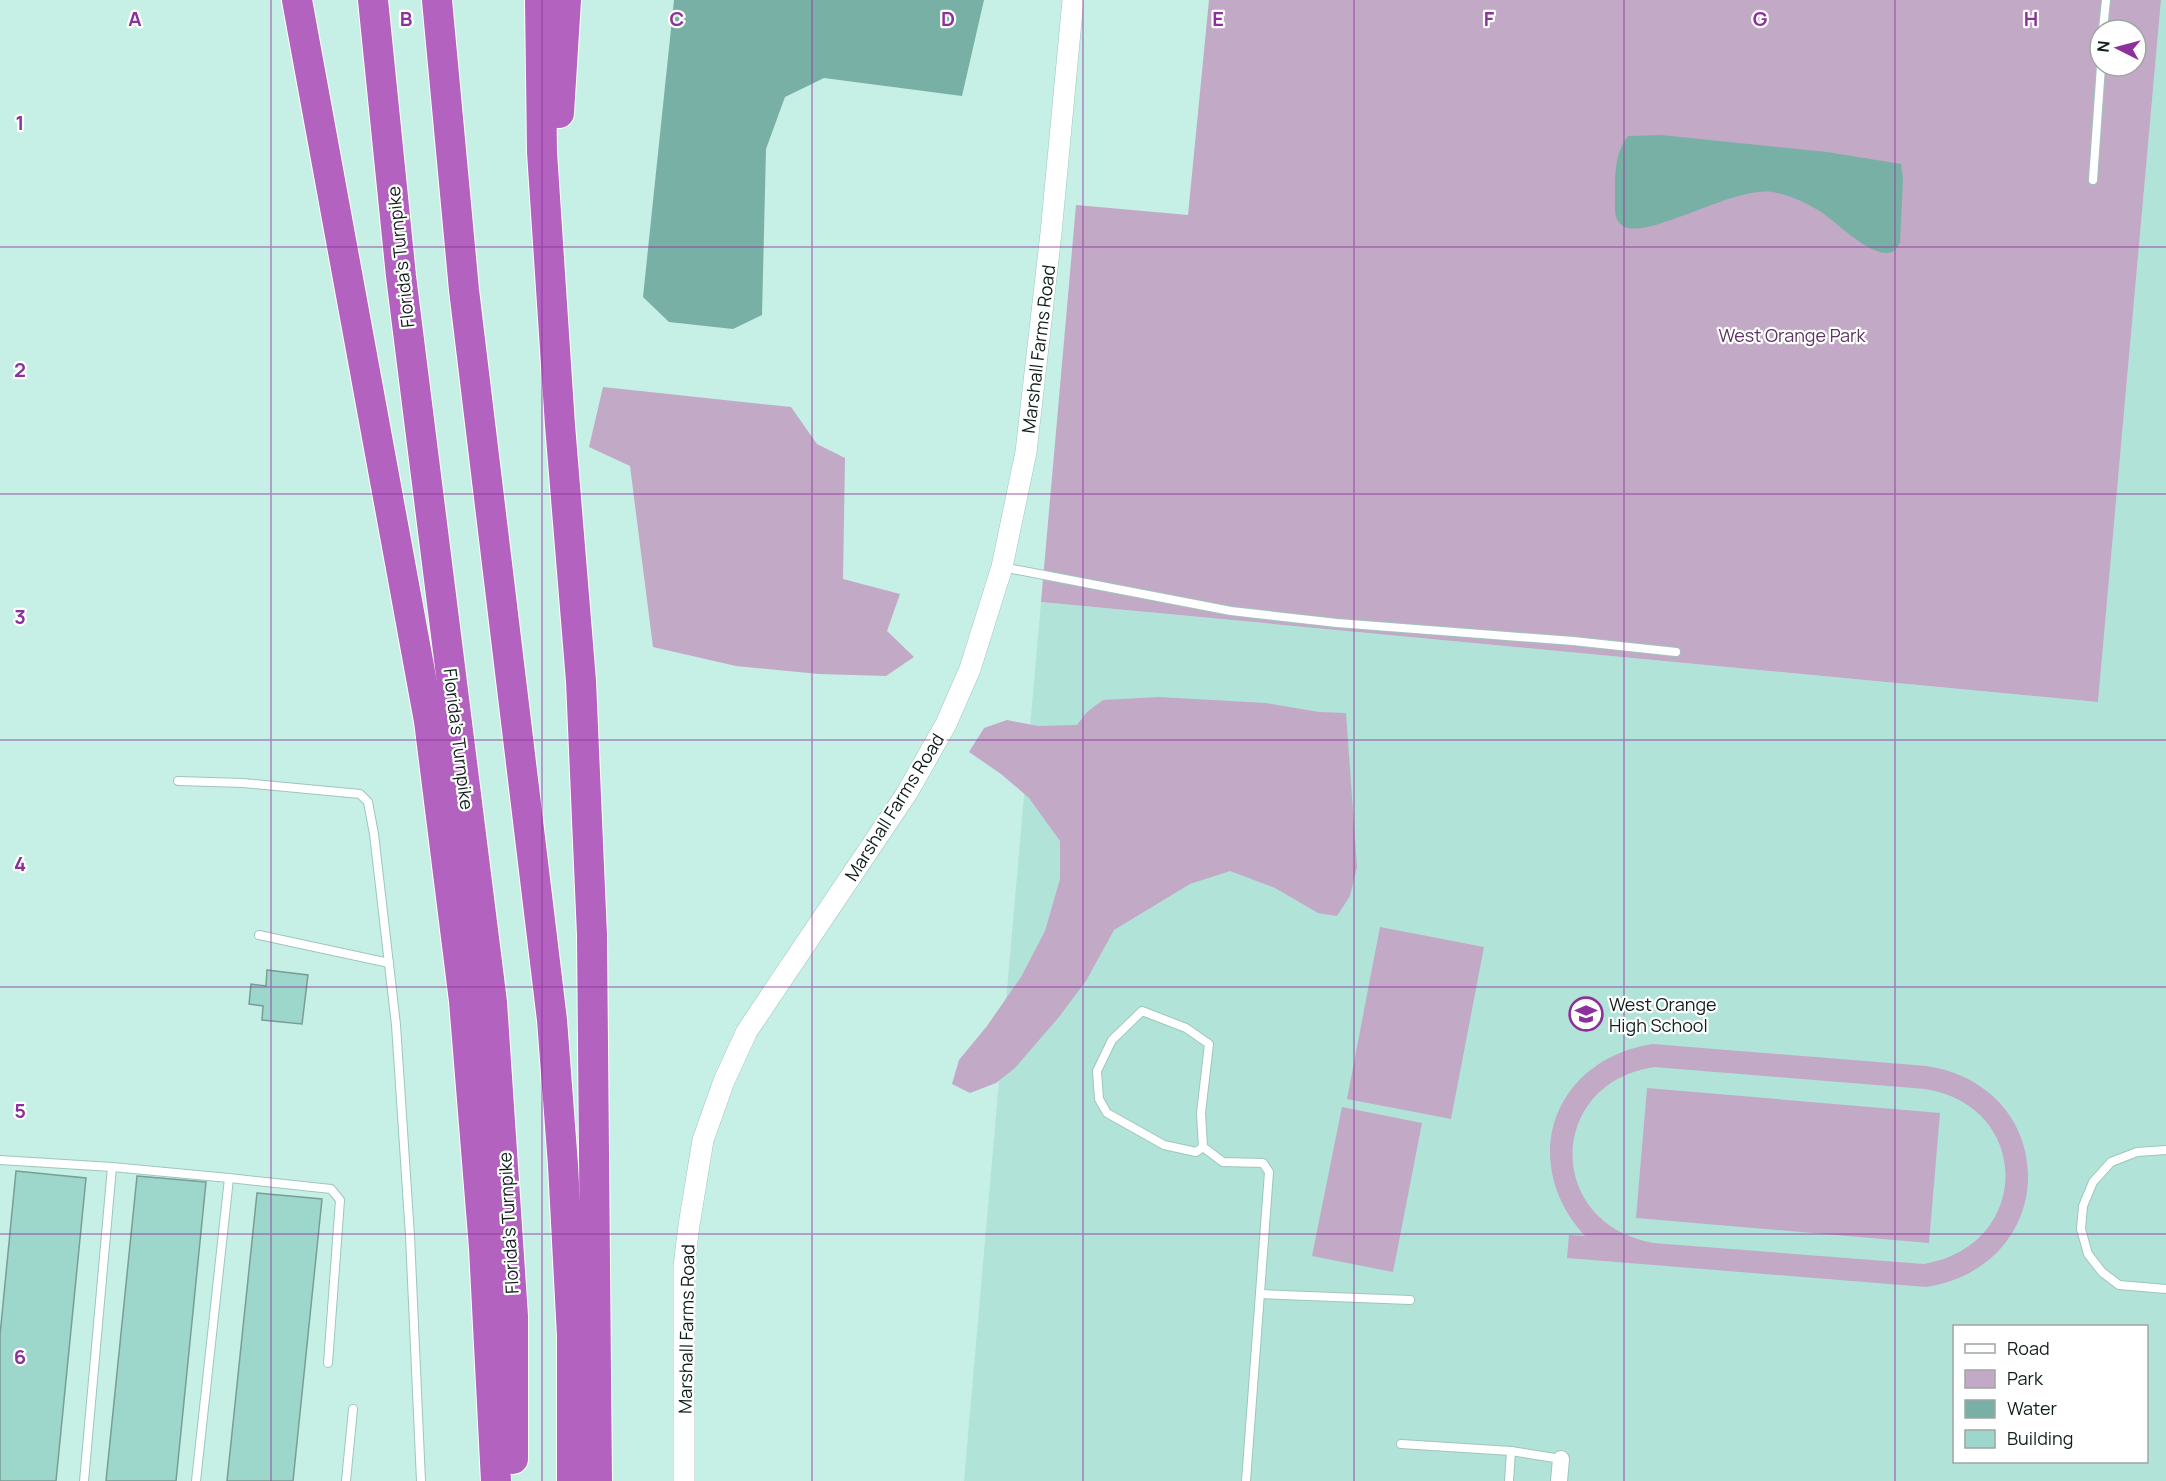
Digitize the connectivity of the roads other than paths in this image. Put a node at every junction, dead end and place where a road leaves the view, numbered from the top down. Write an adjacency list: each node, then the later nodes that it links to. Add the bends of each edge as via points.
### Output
1 (297, 0): 34 (highway, via 429,721 464,1001 484,1248)
2 (373, 0): 35 (highway, Florida's Turnpike, via 401,276 492,1002 513,1317)
3 (437, 0): 36 (highway, via 464,290 552,1020 571,1324)
4 (540, 0): 11 (highway, via 542,152)
5 (566, 0): 11 (highway, via 557,153)
6 (1073, 0): 12 (street, Marshall Farms Road, via 1026,452)
7 (2106, 0): 8 (lane)
8 (2104, 18)
9 (2100, 78): 10 (lane)
10 (2093, 180)
11 (560, 425): 37 (highway, via 581,681 592,935)
12 (1002, 567): 13 (lane, via 1231,611); 38 (street, Marshall Farms Road, via 969,669 946,724 907,793 747,1031 724,1081 707,1130 684,1266)
13 (1676, 652)
14 (178, 781): 16 (lane, via 360,794 368,802 374,834)
15 (259, 935): 16 (lane)
16 (389, 963): 33 (lane, via 410,1236)
17 (1203, 1147): 17 (lane, via 1201,1113 1209,1044 1186,1028 1142,1011 1112,1040 1097,1071 1099,1099 1107,1113 1164,1145 1196,1152); 23 (lane, via 1223,1162 1263,1163 1269,1172)
18 (2166, 1150): 22 (lane, via 2137,1152 2111,1162 2093,1182 2083,1206 2081,1229 2088,1254 2102,1272 2120,1285)
19 (0, 1160): 20 (lane)
20 (112, 1167): 21 (lane); 30 (lane)
21 (230, 1178): 25 (lane, via 331,1189 340,1200); 31 (lane)
22 (2166, 1289)
23 (1260, 1294): 24 (lane); 39 (lane)
24 (1410, 1300)
25 (328, 1363)
26 (353, 1408): 32 (lane)
27 (1401, 1444): 28 (lane)
28 (1511, 1451): 29 (lane); 40 (lane)
29 (1560, 1459): 41 (street)
30 (84, 1481)
31 (196, 1481)
32 (346, 1481)
33 (421, 1481)
34 (496, 1481)
35 (513, 1481)
36 (572, 1481)
37 (597, 1481)
38 (684, 1481)
39 (1246, 1481)
40 (1509, 1481)
41 (1559, 1481)

